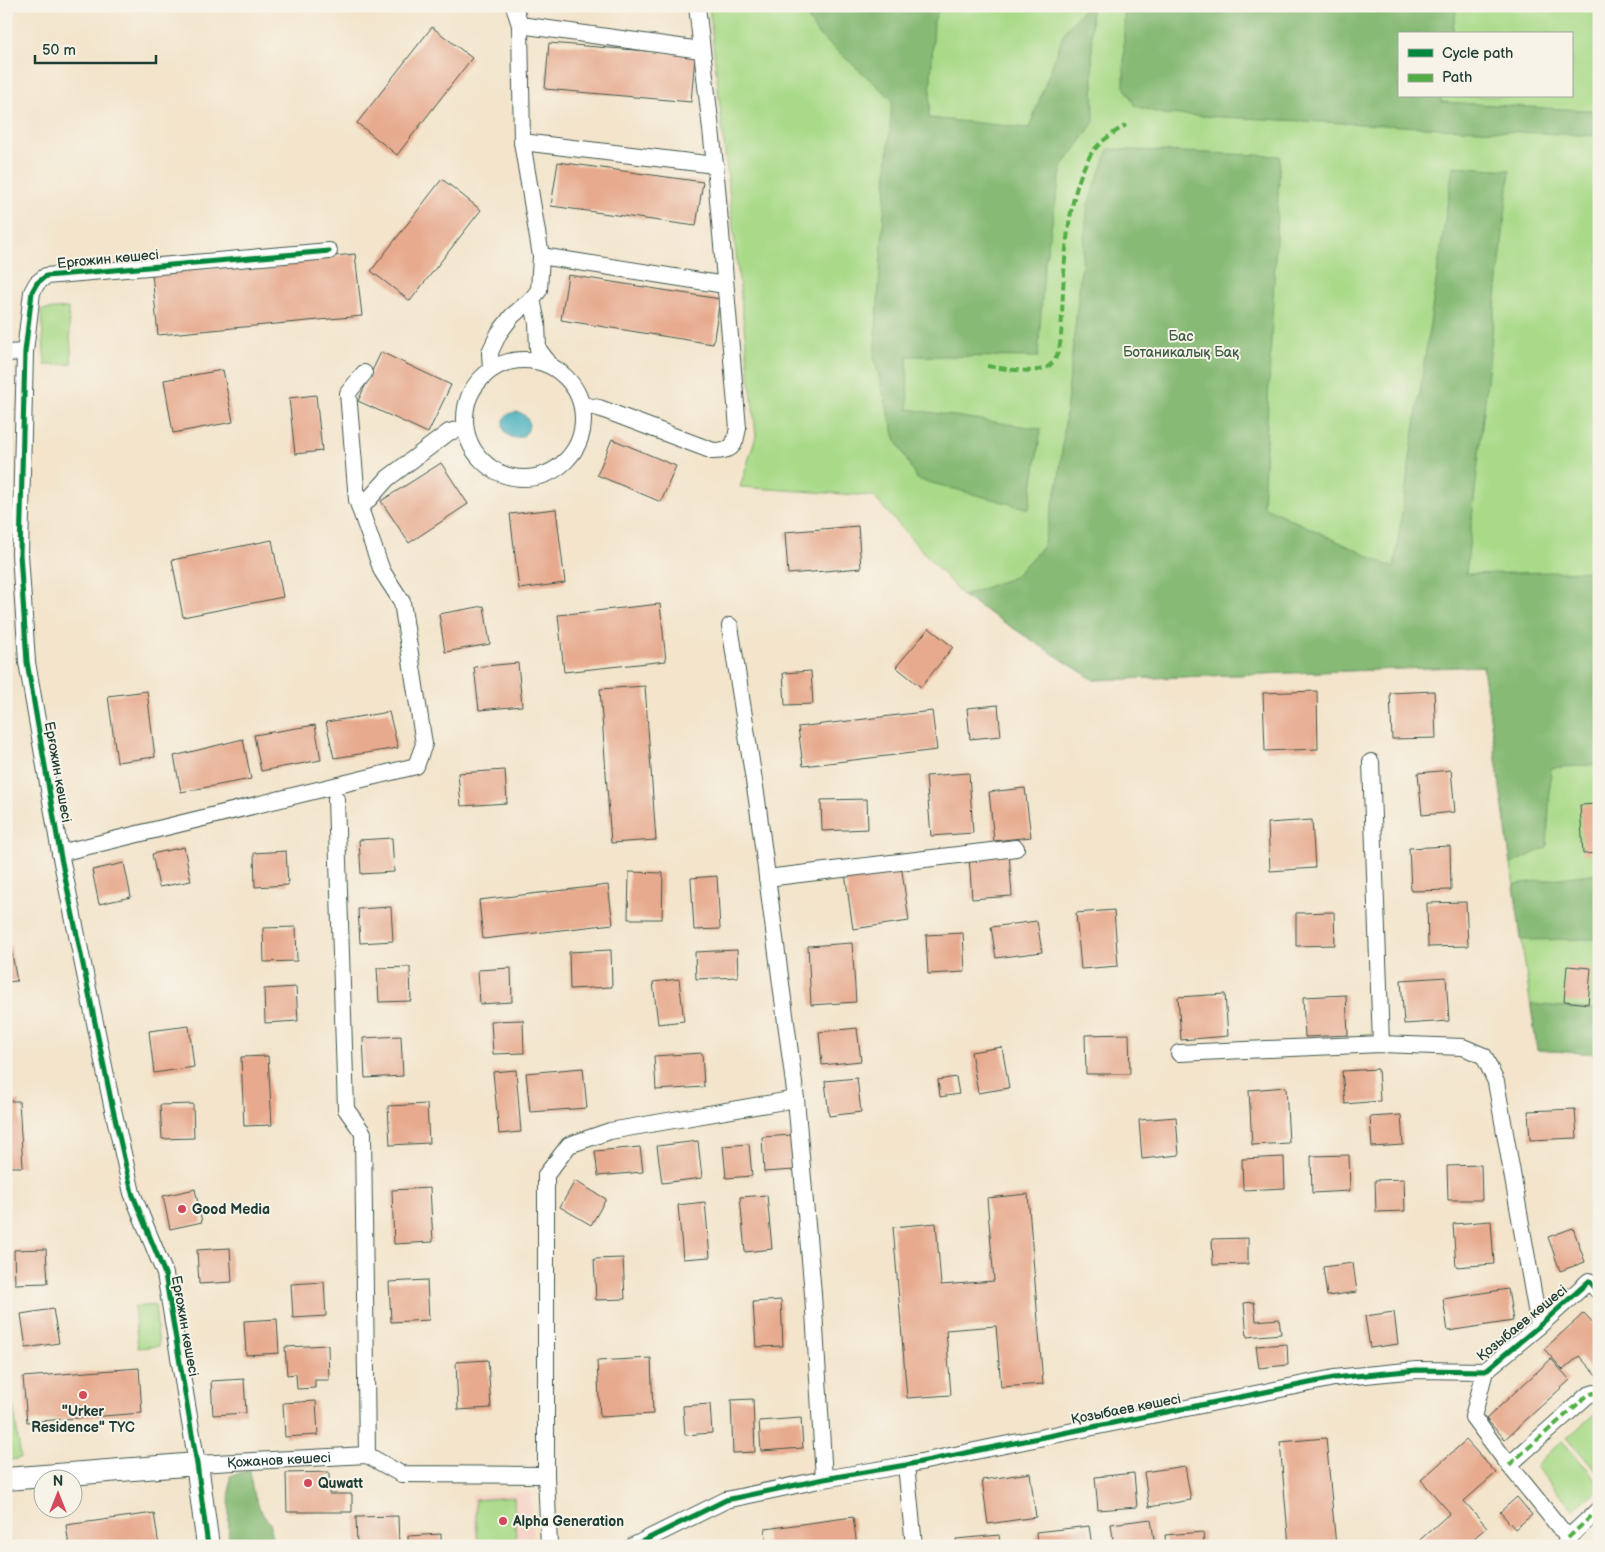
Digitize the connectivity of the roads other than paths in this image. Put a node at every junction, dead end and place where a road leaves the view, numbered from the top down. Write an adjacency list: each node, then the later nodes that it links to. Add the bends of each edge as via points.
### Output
1 (514, 6): 3 (street)
2 (697, 6): 4 (street)
3 (520, 25): 4 (street); 5 (street)
4 (701, 50): 6 (street)
5 (522, 142): 6 (street); 8 (street)
6 (715, 165): 9 (street)
7 (329, 251): 11 (street, Ерғожин көшесі, via 46,276 32,292)
8 (541, 256): 9 (street); 10 (street, via 539,290)
9 (725, 285): 16 (street, via 738,428 735,443 727,450 713,451 599,408)
10 (532, 299): 13 (street, via 538,349); 14 (street, via 498,333 490,352)
11 (25, 352): 12 (street); 23 (street, Ерғожин көшесі, via 20,554 27,662)
12 (6, 353)
13 (550, 365): 14 (street, via 520,359); 16 (street, via 571,382)
14 (491, 369): 17 (street, via 478,380 469,395)
15 (364, 373): 18 (street, via 348,393)
16 (582, 405): 17 (street, via 584,426 580,442 565,462 544,475 528,478 498,473 481,460 471,446)
17 (465, 428): 18 (street, via 449,432 388,478)
18 (360, 508): 23 (street, via 382,571 402,602 424,744 416,766)
19 (730, 626): 24 (street)
20 (1371, 762): 25 (street)
21 (336, 799): 32 (street, via 346,1109 363,1133)
22 (1016, 848): 24 (street)
23 (60, 853): 33 (street, Ерғожин көшесі, via 132,1193 165,1274)
24 (767, 878): 27 (street)
25 (1381, 1044): 26 (street); 29 (street, via 1463,1047 1484,1056 1496,1082)
26 (1179, 1053)
27 (796, 1099): 36 (street, via 610,1131 569,1145 546,1175); 38 (street, via 813,1294)
28 (1599, 1292): 29 (street, Қозыбаев көшесі, via 1589,1281)
29 (1539, 1326): 30 (street, Қозыбаев көшесі)
30 (1485, 1371): 34 (street, Қозыбаев көшесі, via 1418,1370 1334,1378); 35 (street, via 1473,1417)
31 (1599, 1396): 35 (street, via 1594,1393 1588,1395)
32 (367, 1455): 33 (street, Қожанов көшесі); 36 (street, via 401,1474)
33 (197, 1464): 37 (street, Қожанов көшесі); 41 (street, Ерғожин көшесі)
34 (906, 1465): 38 (street, Қозыбаев көшесі); 44 (street)
35 (1509, 1465): 40 (street)
36 (546, 1475): 42 (street)
37 (6, 1479)
38 (824, 1479): 43 (street, Қозыбаев көшесі, via 726,1500)
39 (1599, 1509): 40 (street)
40 (1566, 1542)
41 (208, 1546)
42 (549, 1546)
43 (633, 1546)
44 (914, 1546)

